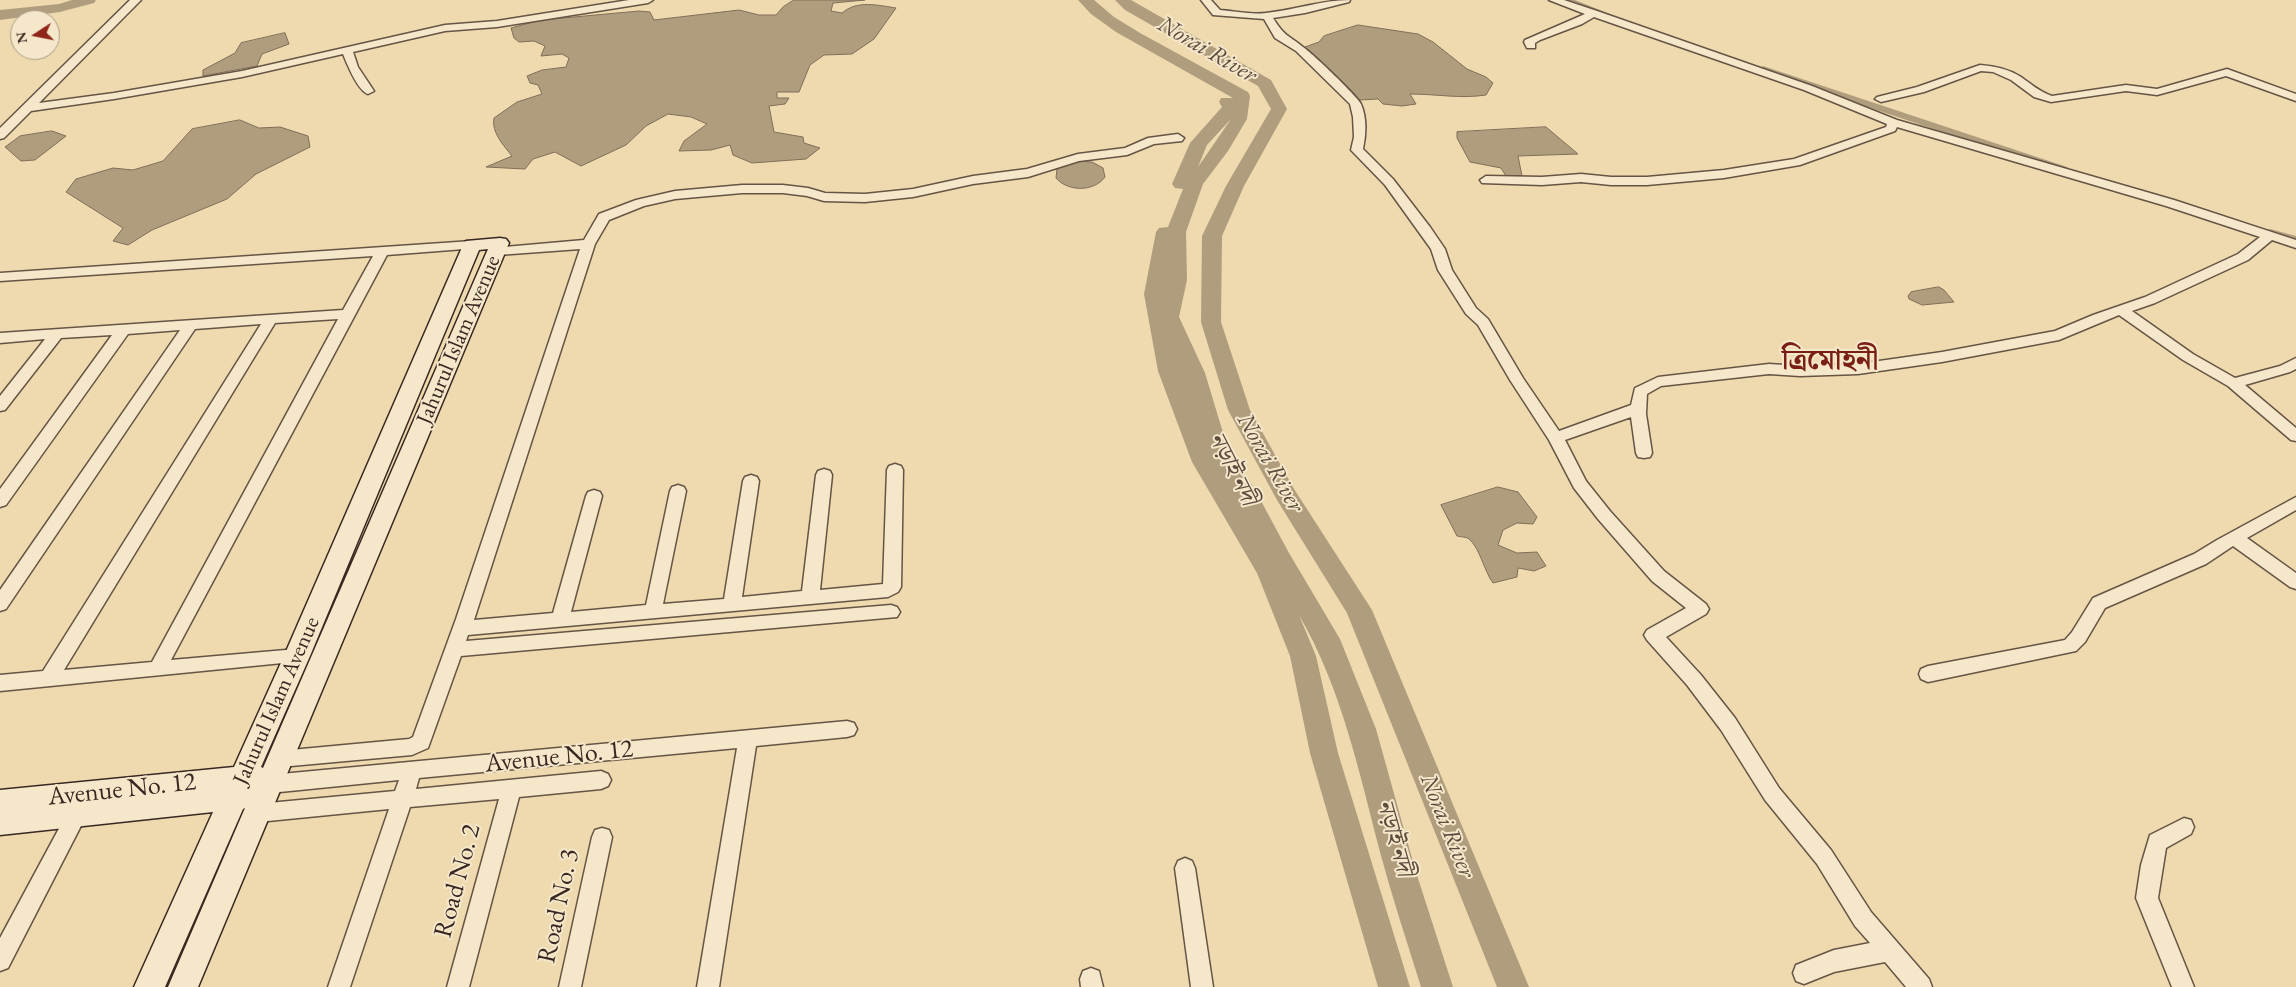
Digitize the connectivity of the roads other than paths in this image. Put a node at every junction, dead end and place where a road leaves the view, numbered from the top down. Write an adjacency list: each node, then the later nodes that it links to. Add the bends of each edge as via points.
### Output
1 (136, 0): 15 (street)
2 (562, 0): 8 (street)
3 (648, 0): 8 (street)
4 (1206, 0): 9 (street, via 1216,13)
5 (1346, 0): 9 (street)
6 (1554, 0): 7 (street)
7 (1593, 13): 10 (street, via 1536,37 1529,42); 16 (street, via 1808,88)
8 (557, 15): 11 (street, via 445,28)
9 (1268, 16): 39 (street, via 1279,36 1300,49 1355,103 1360,136 1357,150 1415,214 1438,249 1445,270 1471,311 1492,335 1517,380)
10 (1531, 46)
11 (347, 52): 12 (street); 15 (street, via 242,74)
12 (368, 91)
13 (2296, 98): 14 (street, via 2227,72 2157,92 2126,88 2051,99 2038,95 2015,78 1995,69 1980,68 1920,90)
14 (1881, 99)
15 (26, 108): 17 (street)
16 (1893, 122): 19 (street, via 1891,129 1796,162 1647,181 1581,178); 20 (street, via 2170,203)
17 (0, 135)
18 (1178, 138): 21 (street, via 1152,141 1127,151 1078,158 1028,173 973,180 913,193 865,198 824,197 783,189 742,189 675,195 640,203 604,217)
19 (1486, 180)
20 (2269, 236): 22 (street); 27 (street, via 2243,256 2150,300)
21 (588, 244): 25 (street); 56 (street)
22 (2296, 244)
23 (472, 245): 24 (street); 25 (street, Jahurul Islam Avenue, via 500,244); 58 (street, Jahurul Islam Avenue)
24 (382, 251): 26 (street); 28 (street)
25 (498, 251): 67 (street, Jahurul Islam Avenue)
26 (0, 277)
27 (2121, 310): 35 (street); 37 (street, via 2059,335 1901,364 1843,371 1770,369 1658,382 1640,392)
28 (349, 314): 29 (street); 59 (street)
29 (270, 319): 30 (street); 61 (street)
30 (191, 325): 31 (street); 51 (street)
31 (124, 329): 32 (street); 46 (street)
32 (57, 334): 33 (street); 36 (street)
33 (0, 338)
34 (2296, 363): 35 (street)
35 (2232, 383): 38 (street)
36 (0, 406)
37 (1639, 408): 39 (street); 40 (street)
38 (2296, 436)
39 (1556, 438): 77 (street, via 1580,484 1604,515 1658,576 1700,609 1653,635 1728,724 1772,794 1824,857 1863,919)
40 (1644, 453)
41 (895, 470): 50 (street, via 892,587 884,591)
42 (824, 475): 50 (street)
43 (751, 480): 52 (street)
44 (678, 491): 53 (street)
45 (594, 496): 55 (street)
46 (0, 501)
47 (2296, 503): 48 (street)
48 (2234, 538): 49 (street); 60 (street, via 2200,559 2099,603 2077,641 2070,646)
49 (2296, 582)
50 (810, 598): 52 (street)
51 (0, 604)
52 (732, 606): 53 (street)
53 (653, 612): 55 (street)
54 (891, 612): 57 (street)
55 (560, 620): 56 (street)
56 (462, 628): 57 (street)
57 (454, 649): 67 (street, via 418,746)
58 (297, 656): 59 (street); 68 (street, Jahurul Islam Avenue)
59 (157, 669): 61 (street)
60 (1928, 674)
61 (48, 678): 62 (street)
62 (0, 683)
63 (847, 729): 64 (street, Avenue No. 12)
64 (748, 738): 65 (street, Avenue No. 12); 85 (street)
65 (409, 772): 67 (street, Avenue No. 12); 70 (street)
66 (601, 780): 69 (street, Avenue No. 12)
67 (270, 785): 68 (street, Avenue No. 12); 70 (street, Avenue No. 12); 81 (street, Jahurul Islam Avenue)
68 (238, 788): 71 (street, Avenue No. 12); 72 (street, Avenue No. 12); 80 (street, Jahurul Islam Avenue)
69 (511, 790): 70 (street, Avenue No. 12); 83 (street, Road No. 2)
70 (402, 800): 82 (street)
71 (0, 802)
72 (77, 814): 73 (street, Avenue No. 12); 78 (street)
73 (0, 822)
74 (2184, 827): 88 (street, via 2157,842 2148,898)
75 (602, 837): 84 (street, Road No. 3)
76 (1185, 868): 86 (street)
77 (1890, 950): 79 (street, via 1834,961); 87 (street)
78 (0, 960)
79 (1804, 973)
80 (149, 987)
81 (183, 987)
82 (339, 987)
83 (458, 987)
84 (570, 987)
85 (708, 987)
86 (1202, 987)
87 (1920, 987)
88 (2183, 987)

